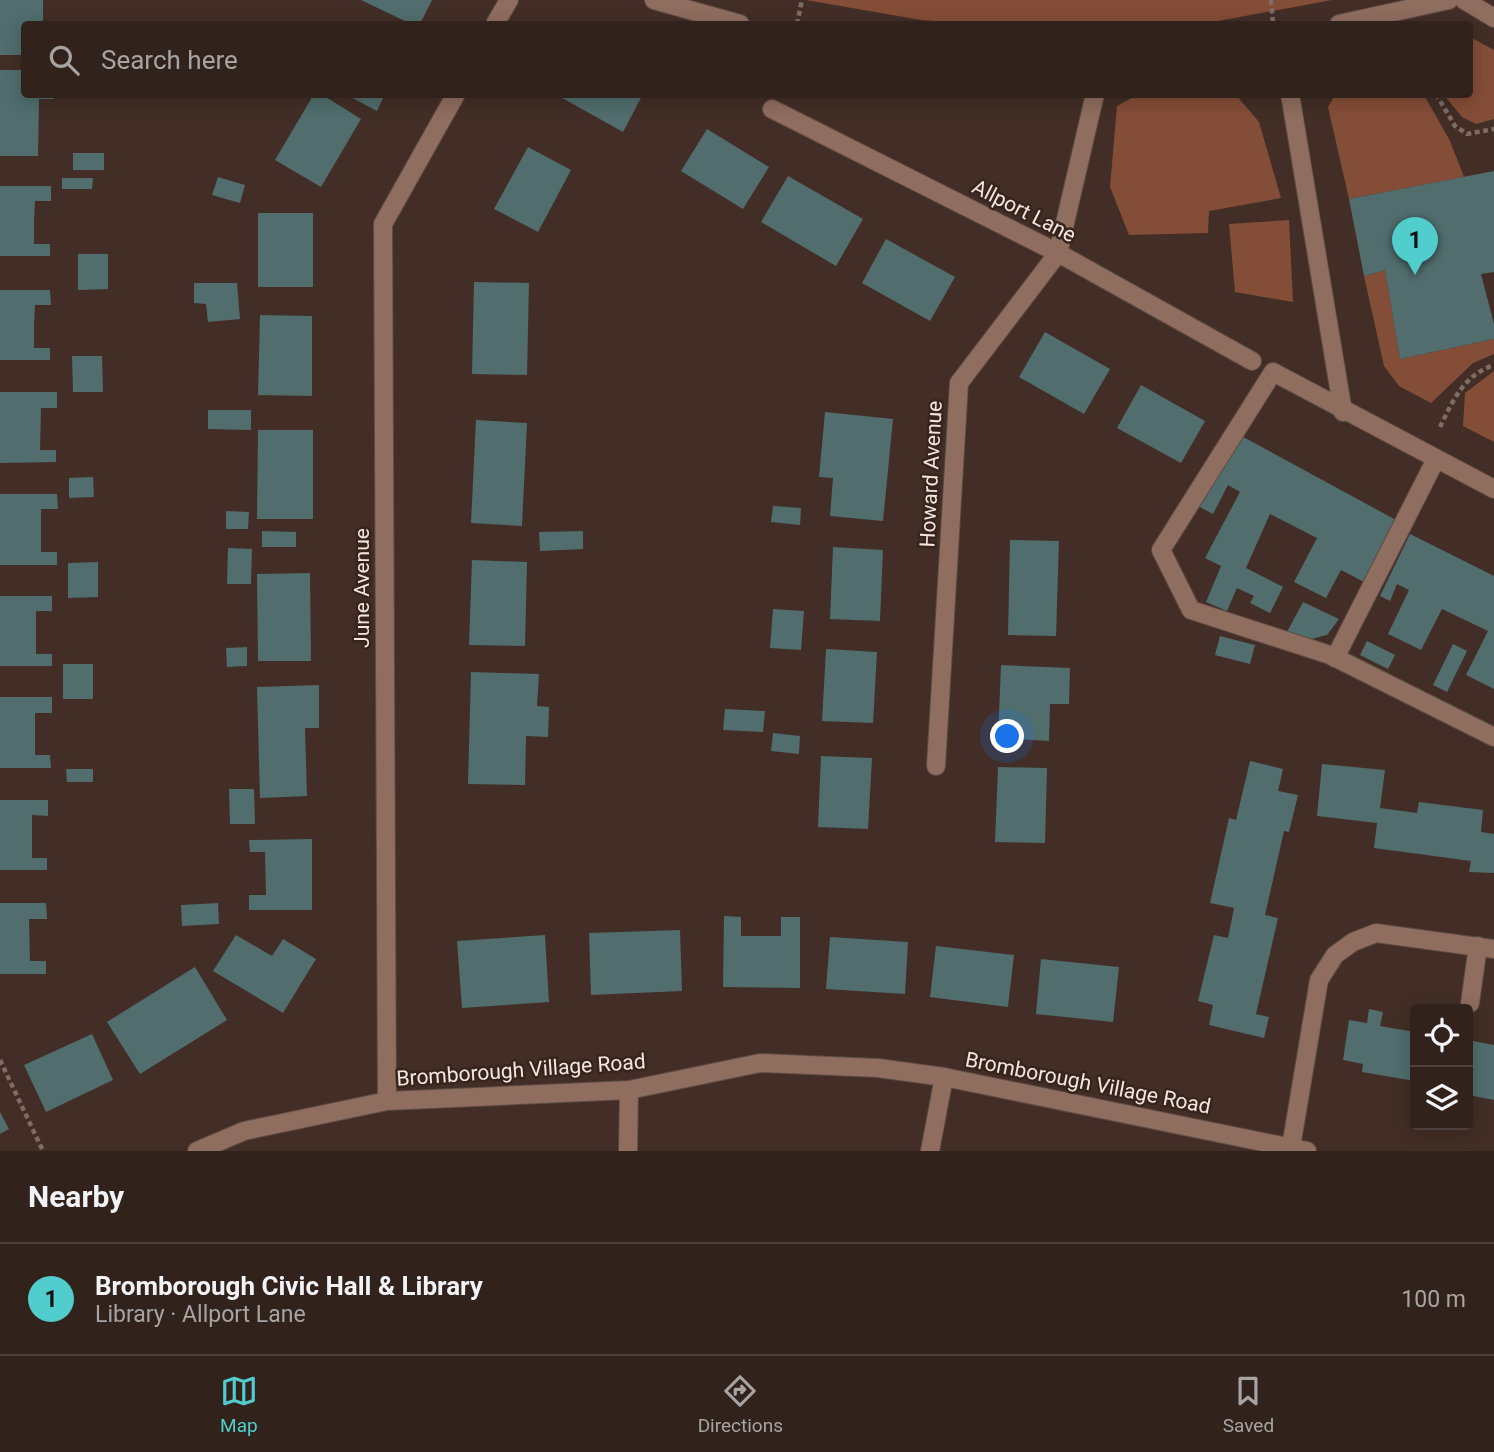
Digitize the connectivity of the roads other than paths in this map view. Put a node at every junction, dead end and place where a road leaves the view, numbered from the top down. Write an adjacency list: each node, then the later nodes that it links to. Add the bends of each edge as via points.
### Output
1 (509, 0): 6 (street)
2 (654, 0): 7 (street)
3 (1449, 0): 8 (street)
4 (1464, 0): 5 (street)
5 (1494, 18)
6 (497, 21)
7 (729, 21)
8 (1353, 21)
9 (454, 98): 25 (street, June Avenue, via 383,224)
10 (1094, 98): 13 (street, Howard Avenue)
11 (1291, 98): 15 (street)
12 (772, 109): 13 (street, Allport Lane)
13 (1058, 253): 14 (street, Allport Lane); 20 (street, Howard Avenue, via 959,383)
14 (1252, 361)
15 (1343, 412): 16 (street); 18 (street, via 1273,373 1161,550 1191,610)
16 (1431, 457): 17 (street); 18 (street)
17 (1494, 489)
18 (1335, 658): 19 (street)
19 (1494, 737)
20 (936, 766)
21 (1486, 948): 22 (street); 26 (street, via 1376,933 1335,955 1319,980)
22 (1470, 1003)
23 (944, 1077): 24 (street, Bromborough Village Road, via 878,1068 760,1063); 26 (street, Bromborough Village Road); 29 (street)
24 (629, 1090): 25 (street, Bromborough Village Road); 28 (street)
25 (387, 1101): 27 (street, Bromborough Village Road, via 244,1131)
26 (1299, 1149)
27 (197, 1151)
28 (628, 1151)
29 (930, 1151)

